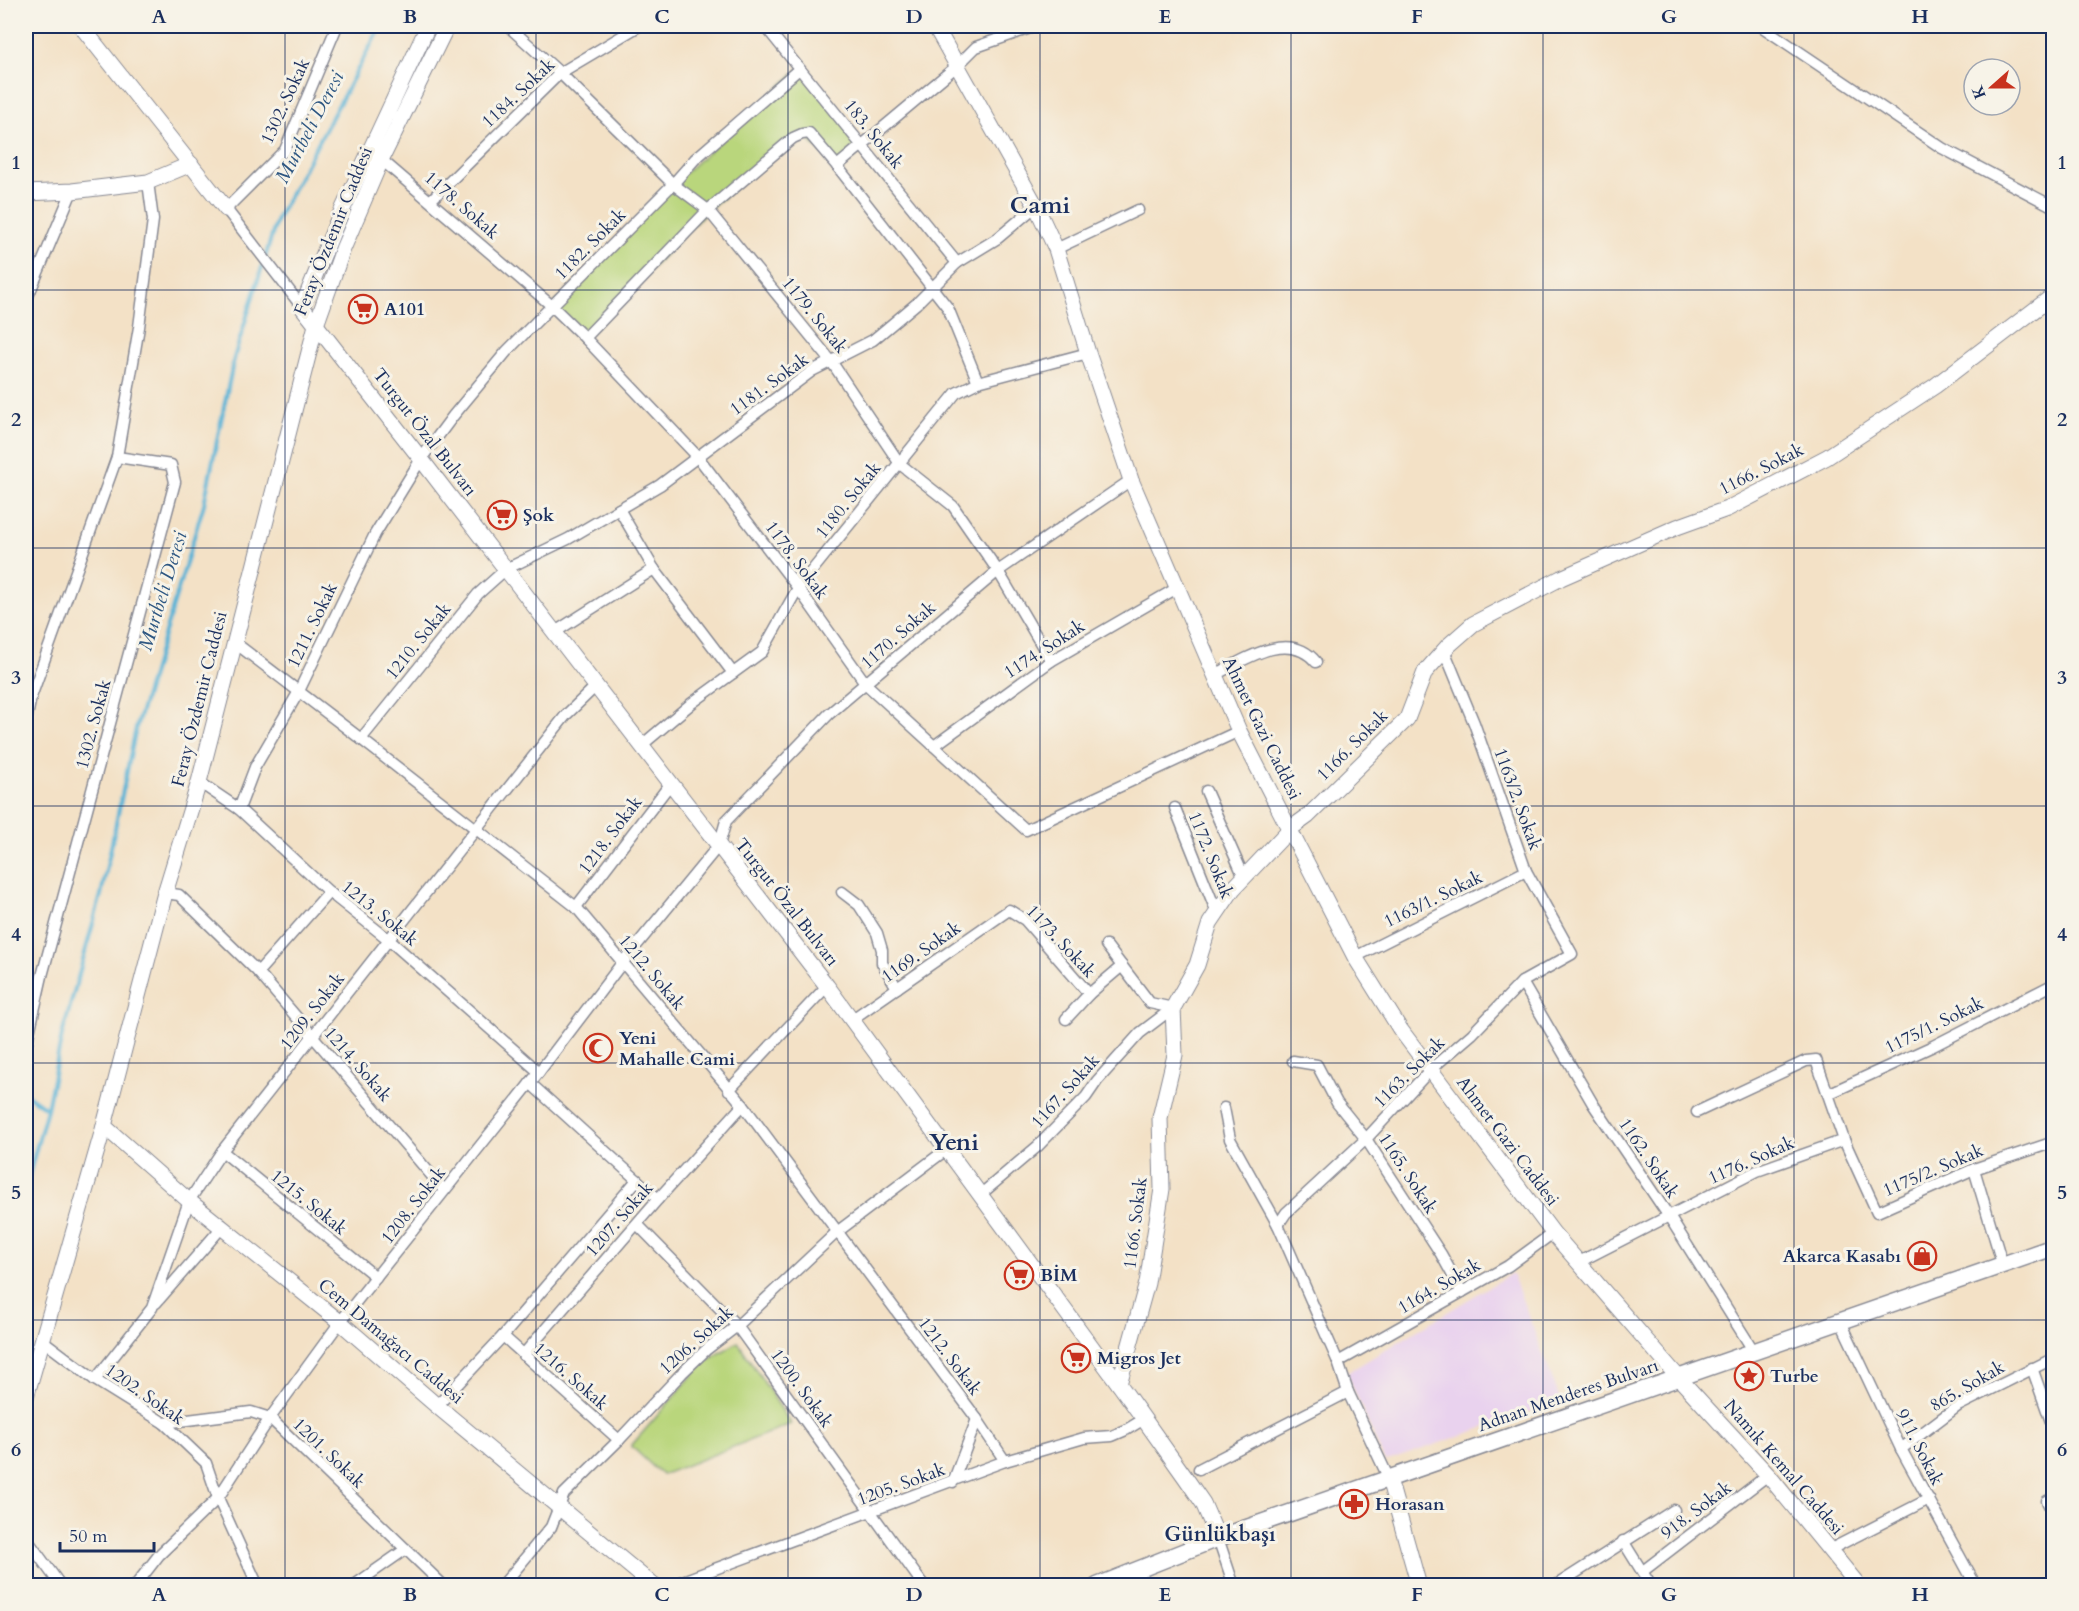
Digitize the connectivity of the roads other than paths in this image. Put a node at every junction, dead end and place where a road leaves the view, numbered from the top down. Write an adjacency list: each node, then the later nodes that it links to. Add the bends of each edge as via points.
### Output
1 (81, 26): 16 (street)
2 (337, 26): 25 (street, 1302. Sokak, via 285,150)
3 (428, 26): 15 (street)
4 (447, 26): 15 (street, Feray Özdemir Caddesi)
5 (508, 26): 13 (street, 1179. Sokak)
6 (639, 26): 13 (street, 1184. Sokak)
7 (765, 26): 12 (street, 183. Sokak)
8 (935, 26): 11 (street, Ahmet Gazi Caddesi)
9 (1036, 26): 11 (street, via 976,47)
10 (1761, 26): 24 (street, via 1942,148)
11 (958, 65): 14 (street); 23 (street, Ahmet Gazi Caddesi)
12 (799, 69): 14 (street, 183. Sokak); 19 (street, 1182. Sokak, via 695,159)
13 (560, 73): 19 (street, 1179. Sokak); 22 (street, 1184. Sokak)
14 (863, 146): 17 (street); 29 (street, 183. Sokak)
15 (376, 154): 22 (street, 1178. Sokak); 34 (street, via 339,218); 35 (street, Feray Özdemir Caddesi)
16 (191, 164): 18 (street); 25 (street)
17 (837, 166): 26 (street, via 809,133 802,134); 30 (street)
18 (148, 182): 20 (street); 40 (street, via 153,220 140,327)
19 (673, 184): 26 (street, 1179. Sokak); 33 (street, 1182. Sokak)
20 (72, 190): 21 (street); 32 (street)
21 (26, 193)
22 (431, 200): 33 (street, 1178. Sokak)
23 (1036, 207): 28 (street, Ahmet Gazi Caddesi); 29 (street, 1181. Sokak, via 998,238)
24 (2054, 207)
25 (226, 209): 34 (street)
26 (708, 210): 36 (street); 38 (street, 1179. Sokak)
27 (1138, 210): 28 (street)
28 (1056, 249): 37 (street, Ahmet Gazi Caddesi)
29 (957, 263): 30 (street, 1181. Sokak)
30 (931, 288): 38 (street, 1181. Sokak, via 873,340); 39 (street, via 948,308)
31 (2054, 295): 53 (street, 1166. Sokak, via 1935,386 1827,458 1727,509 1561,578 1473,624)
32 (26, 301)
33 (552, 306): 36 (street, 1178. Sokak); 42 (street, 1182. Sokak, via 507,351)
34 (302, 307): 35 (street, Turgut Özal Bulvarı)
35 (316, 324): 42 (street, Turgut Özal Bulvarı); 52 (street, Feray Özdemir Caddesi)
36 (585, 338): 41 (street, 1178. Sokak)
37 (1088, 353): 39 (street, 1180. Sokak); 44 (street, Ahmet Gazi Caddesi)
38 (831, 361): 41 (street, 1181. Sokak, via 812,371); 43 (street, 1179. Sokak)
39 (978, 382): 43 (street, 1180. Sokak, via 956,393)
40 (117, 457): 61 (street); 99 (street, 1302. Sokak, via 171,465 176,482)
41 (698, 457): 45 (street, 1181. Sokak); 49 (street, 1178. Sokak)
42 (422, 459): 46 (street, Turgut Özal Bulvarı); 60 (street, 1211. Sokak, via 375,534)
43 (900, 464): 48 (street, 1179. Sokak, via 953,506); 49 (street, 1180. Sokak)
44 (1131, 480): 48 (street, 1170. Sokak); 50 (street, Ahmet Gazi Caddesi)
45 (619, 509): 46 (street, 1181. Sokak); 47 (street)
46 (506, 568): 51 (street, Turgut Özal Bulvarı); 64 (street, 1210. Sokak, via 478,594)
47 (654, 569): 51 (street); 56 (street)
48 (998, 571): 54 (street, 1179. Sokak); 58 (street, 1170. Sokak)
49 (798, 588): 56 (street, 1180. Sokak, via 762,652); 58 (street, 1178. Sokak)
50 (1177, 588): 54 (street, 1174. Sokak); 57 (street, Ahmet Gazi Caddesi)
51 (555, 632): 59 (street, Turgut Özal Bulvarı)
52 (234, 642): 60 (street, 1212. Sokak); 67 (street, Feray Özdemir Caddesi)
53 (1444, 650): 72 (street, 1166. Sokak, via 1425,672 1407,719); 75 (street, 1163/2. Sokak)
54 (1051, 661): 66 (street, 1174. Sokak)
55 (1316, 662): 57 (street, via 1300,650 1286,647 1254,655)
56 (733, 674): 65 (street, 1180. Sokak)
57 (1215, 675): 63 (street, Ahmet Gazi Caddesi)
58 (866, 684): 66 (street, 1178. Sokak); 74 (street, 1170. Sokak, via 830,714 726,821)
59 (596, 686): 65 (street, Turgut Özal Bulvarı); 73 (street, 1209. Sokak, via 566,715)
60 (298, 693): 64 (street, 1212. Sokak); 71 (street, 1211. Sokak, via 255,767)
61 (28, 696): 62 (street)
62 (26, 721)
63 (1239, 730): 66 (street, 1178. Sokak, via 1026,830); 72 (street, Ahmet Gazi Caddesi)
64 (361, 739): 73 (street, 1212. Sokak)
65 (642, 745): 68 (street, Turgut Özal Bulvarı)
66 (934, 746)
67 (199, 782): 71 (street, 1213. Sokak); 79 (street, Feray Özdemir Caddesi)
68 (671, 783): 74 (street, Turgut Özal Bulvarı); 80 (street, 1218. Sokak)
69 (1206, 791): 76 (street)
70 (1175, 808): 82 (street, 1172. Sokak)
71 (239, 809): 77 (street, 1213. Sokak)
72 (1290, 829): 76 (street, 1166. Sokak); 86 (street, Ahmet Gazi Caddesi)
73 (475, 830): 80 (street, 1212. Sokak); 83 (street, 1209. Sokak)
74 (719, 845): 87 (street, 1208. Sokak); 92 (street, Turgut Özal Bulvarı)
75 (1526, 871): 85 (street, 1163/2. Sokak); 86 (street, 1163/1. Sokak)
76 (1244, 877): 82 (street, 1166. Sokak)
77 (329, 892): 83 (street, 1213. Sokak); 89 (street)
78 (842, 892): 93 (street, via 859,905 877,933 882,963)
79 (165, 893): 89 (street, 1214. Sokak, via 179,895); 109 (street, Feray Özdemir Caddesi)
80 (576, 908): 87 (street, 1212. Sokak)
81 (1009, 910): 93 (street, 1169. Sokak); 94 (street, 1173. Sokak, via 1024,920)
82 (1217, 913): 95 (street, 1166. Sokak, via 1197,965)
83 (388, 939): 98 (street, 1209. Sokak); 102 (street, 1213. Sokak)
84 (1106, 945): 88 (street)
85 (1572, 954): 90 (street, 1163. Sokak)
86 (1355, 957): 101 (street, Ahmet Gazi Caddesi, via 1400,1029)
87 (622, 963): 102 (street, 1208. Sokak); 104 (street, 1212. Sokak)
88 (1122, 966): 94 (street); 95 (street, via 1150,1003)
89 (258, 972): 98 (street, 1214. Sokak)
90 (1522, 982): 101 (street, 1163. Sokak, via 1472,1034); 121 (street, 1162. Sokak, via 1593,1104)
91 (2054, 984): 105 (street, 1175/1. Sokak)
92 (827, 986): 97 (street, Turgut Özal Bulvarı); 104 (street)
93 (897, 988): 97 (street, 1169. Sokak)
94 (1089, 994): 96 (street)
95 (1173, 1008): 118 (street, 1167. Sokak, via 1140,1033 1038,1146); 145 (street, 1166. Sokak, via 1175,1055 1161,1118 1162,1189 1147,1283)
96 (1066, 1019)
97 (851, 1020): 113 (street, Turgut Özal Bulvarı)
98 (313, 1037): 114 (street, 1209. Sokak); 117 (street, 1214. Sokak)
99 (26, 1046)
100 (1293, 1061): 110 (street, 1165. Sokak, via 1317,1065 1337,1103)
101 (1431, 1069): 110 (street, 1163. Sokak); 126 (street, Ahmet Gazi Caddesi)
102 (539, 1072): 103 (street, 1208. Sokak)
103 (530, 1083): 116 (street); 117 (street, 1208. Sokak)
104 (729, 1090): 106 (street, 1212. Sokak)
105 (1828, 1094): 108 (street, 1175/2. Sokak, via 1816,1060 1806,1061); 111 (street, 1175/2. Sokak)
106 (743, 1105): 119 (street, 1207. Sokak); 125 (street, 1212. Sokak)
107 (1224, 1108): 123 (street, via 1230,1139)
108 (1697, 1112)
109 (104, 1126): 120 (street, Cem Damağacı Caddesi); 137 (street, Feray Özdemir Caddesi)
110 (1366, 1139): 123 (street, 1163. Sokak); 131 (street, 1165. Sokak)
111 (1844, 1140): 115 (street, 1175/2. Sokak, via 1876,1212); 121 (street, 1176. Sokak, via 1757,1171)
112 (2054, 1142): 115 (street, 1175/2. Sokak)
113 (947, 1149): 118 (street, Turgut Özal Bulvarı); 125 (street, 1206. Sokak)
114 (222, 1151): 120 (street, 1209. Sokak); 130 (street, 1215. Sokak)
115 (1974, 1169): 129 (street)
116 (638, 1180): 119 (street); 136 (street, 1207. Sokak)
117 (444, 1190): 130 (street, 1208. Sokak)
118 (980, 1195): 145 (street, Turgut Özal Bulvarı)
119 (658, 1199): 122 (street, 1207. Sokak)
120 (189, 1201): 124 (street, Cem Damağacı Caddesi); 132 (street, 1209. Sokak)
121 (1670, 1218): 128 (street, 1176. Sokak); 138 (street, 1162. Sokak)
122 (637, 1224): 135 (street, 1200. Sokak); 139 (street, 1207. Sokak)
123 (1278, 1225): 141 (street)
124 (223, 1226): 132 (street); 134 (street, Cem Damağacı Caddesi)
125 (837, 1232): 135 (street, 1206. Sokak); 150 (street, 1212. Sokak)
126 (1552, 1233): 128 (street, Ahmet Gazi Caddesi); 131 (street, 1164. Sokak, via 1508,1266)
127 (2054, 1246): 129 (main road, Adnan Menderes Bulvarı)
128 (1577, 1263): 143 (street, Ahmet Gazi Caddesi)
129 (2002, 1263): 133 (main road, Adnan Menderes Bulvarı)
130 (376, 1277): 134 (street, 1208. Sokak)
131 (1462, 1292): 141 (street, 1164. Sokak)
132 (152, 1308): 144 (street, 1209. Sokak)
133 (1840, 1320): 138 (main road, Adnan Menderes Bulvarı); 155 (street, 911. Sokak)
134 (340, 1322): 148 (street, Cem Damağacı Caddesi); 149 (street, 1208. Sokak)
135 (737, 1326): 154 (street, 1206. Sokak, via 690,1365); 166 (street, 1200. Sokak)
136 (503, 1336): 139 (street, 1216. Sokak); 148 (street, 1207. Sokak)
137 (42, 1340): 144 (street, 1202. Sokak); 147 (street, Feray Özdemir Caddesi)
138 (1754, 1350): 143 (main road, Adnan Menderes Bulvarı)
139 (523, 1355): 154 (street, 1216. Sokak)
140 (2054, 1358): 142 (street, 865. Sokak)
141 (1338, 1362): 146 (street)
142 (2032, 1368): 153 (street); 155 (street, 865. Sokak, via 1958,1406)
143 (1678, 1377): 158 (street, Namık Kemal Caddesi); 159 (main road, Adnan Menderes Bulvarı)
144 (95, 1380): 152 (street, 1202. Sokak)
145 (1119, 1384): 151 (street, Turgut Özal Bulvarı)
146 (1348, 1392): 157 (street); 159 (street)
147 (26, 1397)
148 (437, 1406): 164 (street, Cem Damağacı Caddesi)
149 (270, 1418): 152 (street, 1201. Sokak, via 251,1412); 161 (street, 1208. Sokak); 171 (street, 1201. Sokak)
150 (977, 1419): 156 (street, 1212. Sokak); 160 (street)
151 (1144, 1419): 156 (street, 1205. Sokak, via 1112,1436 1084,1438); 169 (street, Turgut Özal Bulvarı, via 1203,1503)
152 (164, 1423): 161 (street, 1202. Sokak, via 206,1462)
153 (2054, 1430)
154 (619, 1440): 164 (street, 1206. Sokak, via 564,1494)
155 (1901, 1449): 163 (street, 911. Sokak)
156 (1005, 1461): 160 (street, 1205. Sokak)
157 (1199, 1469)
158 (1768, 1476): 172 (street, Namık Kemal Caddesi); 173 (street, 918. Sokak)
159 (1389, 1479): 169 (main road, Adnan Menderes Bulvarı); 185 (street)
160 (953, 1482): 166 (street, 1205. Sokak)
161 (218, 1498): 176 (street, 1208. Sokak, via 159,1555); 177 (street, 1202. Sokak)
162 (2054, 1498): 167 (street, via 2048,1501)
163 (1929, 1499): 172 (street); 189 (street, 911. Sokak)
164 (557, 1507): 180 (street, 1206. Sokak, via 551,1527); 181 (street, Cem Damağacı Caddesi)
165 (1674, 1510): 170 (street, 918. Sokak)
166 (872, 1512): 182 (street, 1205. Sokak); 183 (street, 1200. Sokak)
167 (2054, 1515)
168 (26, 1538): 175 (street)
169 (1218, 1538): 174 (main road, Adnan Menderes Bulvarı); 184 (street)
170 (1623, 1541): 173 (street); 186 (street, 918. Sokak)
171 (406, 1549): 178 (street); 179 (street, 1201. Sokak)
172 (1831, 1549): 188 (street, Namık Kemal Caddesi)
173 (1643, 1571): 187 (street)
174 (1106, 1584)
175 (61, 1586)
176 (135, 1586)
177 (258, 1586)
178 (353, 1586)
179 (444, 1586)
180 (502, 1586)
181 (654, 1586)
182 (669, 1586)
183 (924, 1586)
184 (1234, 1586)
185 (1419, 1586)
186 (1555, 1586)
187 (1651, 1586)
188 (1859, 1586)
189 (1976, 1586)

